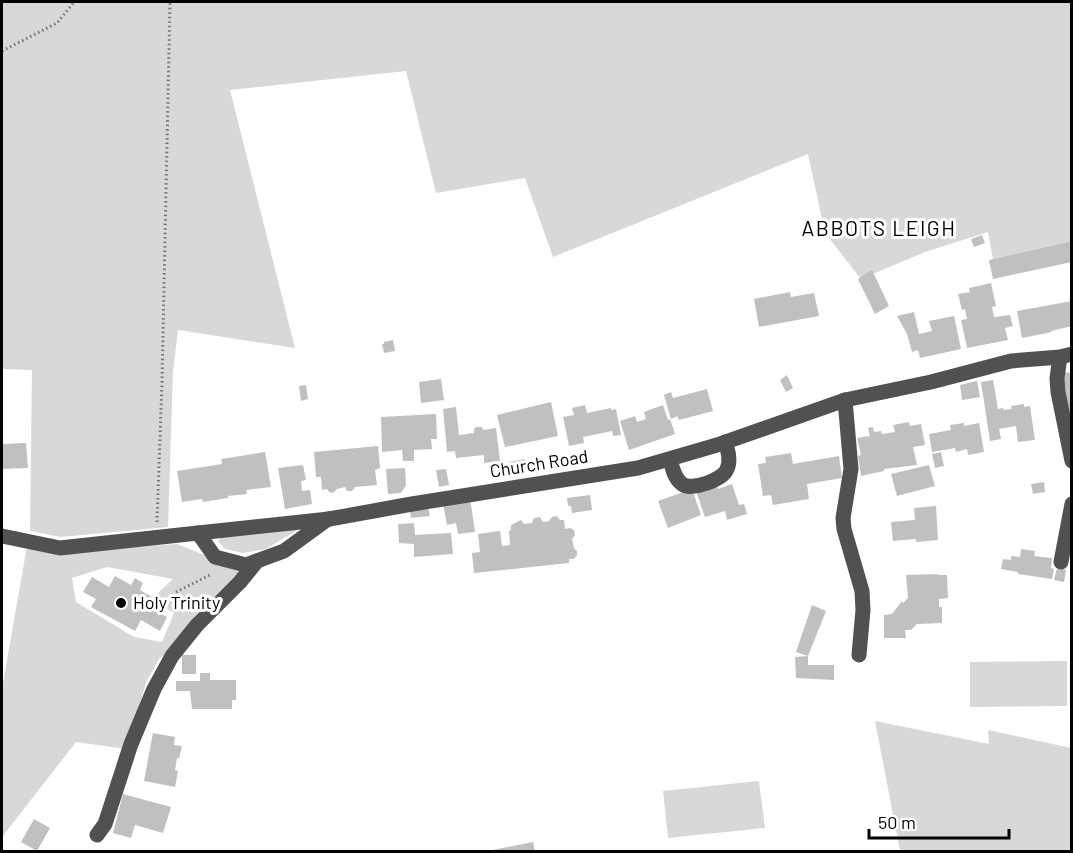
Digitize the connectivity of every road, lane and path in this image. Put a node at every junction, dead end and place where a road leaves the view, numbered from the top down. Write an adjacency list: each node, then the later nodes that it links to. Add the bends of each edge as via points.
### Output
1 (74, 2): 3 (path, via 57,23)
2 (170, 2): 13 (path)
3 (2, 51)
4 (1066, 356): 5 (street, Church Road, via 1011,361); 8 (street, via 1057,378)
5 (845, 400): 6 (street, Church Road); 18 (street, via 851,469 843,518 862,591)
6 (725, 442): 7 (street, Church Road); 7 (street, via 729,468 723,476 693,487 679,482)
7 (670, 459): 10 (street, Church Road, via 639,468)
8 (1071, 461)
9 (1071, 504): 16 (street)
10 (329, 519): 11 (street, Church Road); 14 (street, via 284,551)
11 (198, 533): 13 (street, Church Road); 15 (street, via 215,557)
12 (2, 536): 13 (street, Church Road, via 60,548)
13 (157, 538)
14 (257, 561): 15 (street, via 246,565); 19 (street, via 172,656 131,744)
15 (235, 562): 17 (path)
16 (1061, 562)
17 (176, 592)
18 (859, 655)
19 (98, 835)

